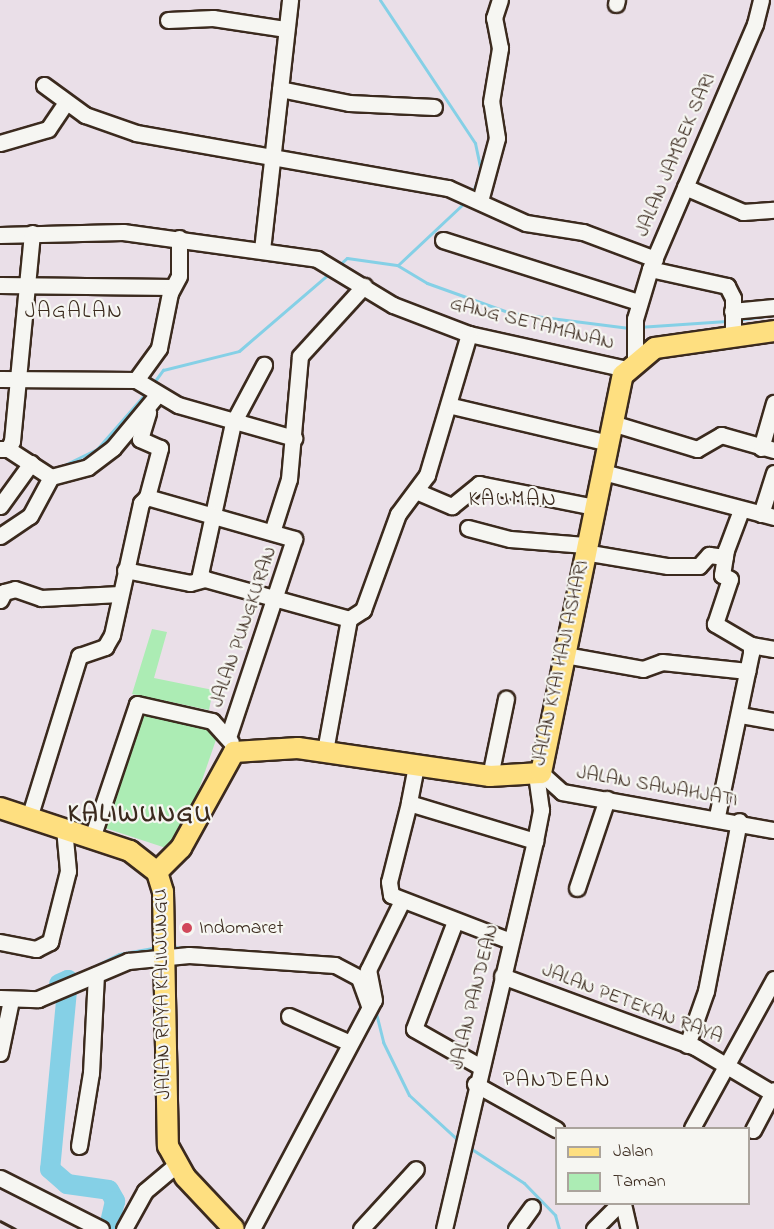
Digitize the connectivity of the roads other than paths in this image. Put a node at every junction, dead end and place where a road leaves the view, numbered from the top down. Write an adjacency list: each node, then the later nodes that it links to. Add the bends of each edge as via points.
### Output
1 (290, 0): 5 (street)
2 (500, 0): 13 (street, via 494,18 500,48 491,102 497,138)
3 (765, 6): 12 (street, JALAN JAMBEK SARI)
4 (168, 20): 5 (street, via 213,18)
5 (286, 29): 7 (street)
6 (44, 85): 8 (street)
7 (279, 89): 9 (street, via 349,102); 11 (street)
8 (65, 104): 10 (street, via 48,129); 11 (street, via 136,133)
9 (434, 107)
10 (0, 143)
11 (273, 159): 13 (street); 19 (street)
12 (685, 187): 14 (street, via 743,212); 20 (street, JALAN JAMBEK SARI)
13 (474, 198): 20 (street, via 526,223 583,232)
14 (774, 210)
15 (32, 233): 16 (street, GANG SETAMANAN); 17 (street, GANG SETAMANAN); 22 (street)
16 (0, 235)
17 (179, 238): 19 (street, GANG SETAMANAN); 24 (street, via 179,276)
18 (443, 240): 25 (street)
19 (262, 250): 23 (street, GANG SETAMANAN, via 325,261)
20 (652, 264): 25 (street, JALAN JAMBEK SARI); 27 (street, via 727,286)
21 (0, 285): 22 (street)
22 (30, 285): 24 (street); 33 (street)
23 (364, 286): 29 (street, GANG SETAMANAN, via 393,305); 40 (street, JALAN PUNGKURAN, via 300,356)
24 (172, 287): 34 (street, via 159,348)
25 (639, 302): 31 (street, JALAN JAMBEK SARI)
26 (774, 307): 27 (street)
27 (732, 323): 28 (main road); 31 (main road, via 655,348)
28 (774, 331)
29 (469, 334): 31 (street, GANG SETAMANAN); 37 (street)
30 (264, 365): 38 (street)
31 (631, 365): 39 (main road, JALAN KYAI HAJI ASHARI)
32 (0, 379): 33 (street)
33 (20, 379): 34 (street); 42 (street)
34 (138, 381): 35 (street)
35 (155, 396): 38 (street); 44 (street, via 123,438 95,462); 48 (street, via 140,439 160,448)
36 (774, 403): 43 (street)
37 (452, 406): 41 (street); 47 (street)
38 (233, 423): 40 (street); 52 (street)
39 (612, 423): 41 (main road, JALAN KYAI HAJI ASHARI); 43 (street, via 698,449 719,435)
40 (294, 438): 55 (street, JALAN PUNGKURAN, via 289,479)
41 (608, 443): 45 (main road, JALAN KYAI HAJI ASHARI)
42 (4, 449): 44 (street)
43 (768, 449)
44 (42, 471): 49 (street); 56 (street, via 30,516)
45 (603, 472): 50 (main road, JALAN KYAI HAJI ASHARI); 51 (street)
46 (774, 473): 53 (street)
47 (416, 491): 50 (street, via 452,506 479,484); 64 (street, via 398,514 363,610)
48 (147, 497): 52 (street); 59 (street, via 141,503)
49 (0, 506)
50 (594, 507): 57 (main road, JALAN KYAI HAJI ASHARI)
51 (741, 510): 53 (street); 58 (street)
52 (213, 513): 55 (street); 60 (street)
53 (768, 515)
54 (468, 528): 57 (street, via 510,539)
55 (273, 530): 62 (street, JALAN PUNGKURAN, via 293,536 295,543)
56 (0, 536)
57 (585, 548): 58 (street, via 668,566 699,566 709,555); 67 (main road, JALAN KYAI HAJI ASHARI)
58 (725, 557): 65 (street, via 722,575 730,579 715,624)
59 (125, 570): 60 (street, via 190,584); 61 (street)
60 (199, 579): 62 (street)
61 (120, 594): 63 (street, via 41,598 15,589 4,592); 81 (street, via 108,642 80,656)
62 (275, 599): 64 (street); 72 (street, JALAN PUNGKURAN)
63 (0, 600)
64 (349, 619): 73 (street)
65 (751, 645): 66 (street); 68 (street)
66 (774, 649)
67 (565, 655): 68 (street, via 643,669 662,662); 75 (main road, JALAN KYAI HAJI ASHARI)
68 (748, 671): 70 (street)
69 (506, 699): 76 (street)
70 (740, 715): 71 (street); 80 (street)
71 (774, 721)
72 (231, 744): 73 (main road, JALAN KYAI HAJI ASHARI); 85 (street, via 212,721 137,704); 87 (main road, via 181,848)
73 (325, 751): 74 (main road, JALAN KYAI HAJI ASHARI)
74 (416, 766): 76 (main road, JALAN KYAI HAJI ASHARI); 78 (street)
75 (538, 774): 76 (main road, JALAN KYAI HAJI ASHARI); 77 (street, JALAN SAWAHJATI, via 562,792); 86 (street, JALAN PANDEAN, via 541,810)
76 (490, 776)
77 (607, 800): 80 (street, JALAN SAWAHJATI); 88 (street)
78 (409, 803): 86 (street); 89 (street, via 388,887)
79 (0, 808): 81 (main road, JALAN RAYA KALIWUNGU)
80 (717, 816): 82 (street, JALAN SAWAHJATI)
81 (29, 818): 83 (main road, JALAN RAYA KALIWUNGU)
82 (739, 821): 84 (street, JALAN SAWAHJATI); 101 (street, via 706,991)
83 (64, 828): 85 (main road, JALAN RAYA KALIWUNGU); 92 (street, via 68,871 50,942 36,949)
84 (774, 830)
85 (92, 838): 87 (main road, JALAN RAYA KALIWUNGU, via 143,857)
86 (535, 841): 91 (street, JALAN PANDEAN)
87 (157, 872): 93 (main road, JALAN RAYA KALIWUNGU, via 163,892)
88 (577, 888)
89 (402, 901): 90 (street); 98 (street, via 368,970)
90 (454, 924): 91 (street); 104 (street, via 414,1029)
91 (510, 941): 95 (street, JALAN PANDEAN)
92 (0, 942)
93 (164, 949): 94 (street); 98 (street, via 335,965 359,978); 111 (main road, JALAN RAYA KALIWUNGU, via 166,1135)
94 (96, 975): 97 (street, via 38,999); 110 (street, via 91,1073)
95 (502, 976): 101 (street, JALAN PETEKAN RAYA); 104 (street, JALAN PANDEAN)
96 (774, 979): 103 (street)
97 (5, 999): 102 (street)
98 (372, 1003): 100 (street)
99 (290, 1016): 100 (street)
100 (348, 1042): 120 (street)
101 (687, 1045): 103 (street, JALAN PETEKAN RAYA)
102 (0, 1053)
103 (727, 1064): 106 (street, JALAN PETEKAN RAYA); 107 (street)
104 (479, 1066): 105 (street, JALAN PANDEAN)
105 (475, 1084): 108 (street); 122 (street, JALAN PANDEAN)
106 (774, 1092): 109 (street)
107 (693, 1127)
108 (555, 1128)
109 (753, 1130)
110 (79, 1146)
111 (176, 1165): 118 (street, via 145,1191); 119 (main road, JALAN RAYA KALIWUNGU)
112 (416, 1169): 121 (street)
113 (0, 1178): 117 (street)
114 (619, 1205): 124 (street)
115 (622, 1205): 125 (street)
116 (532, 1207): 123 (street)
117 (101, 1229)
118 (124, 1229)
119 (234, 1229)
120 (252, 1229)
121 (361, 1229)
122 (444, 1229)
123 (516, 1229)
124 (594, 1229)
125 (629, 1229)

